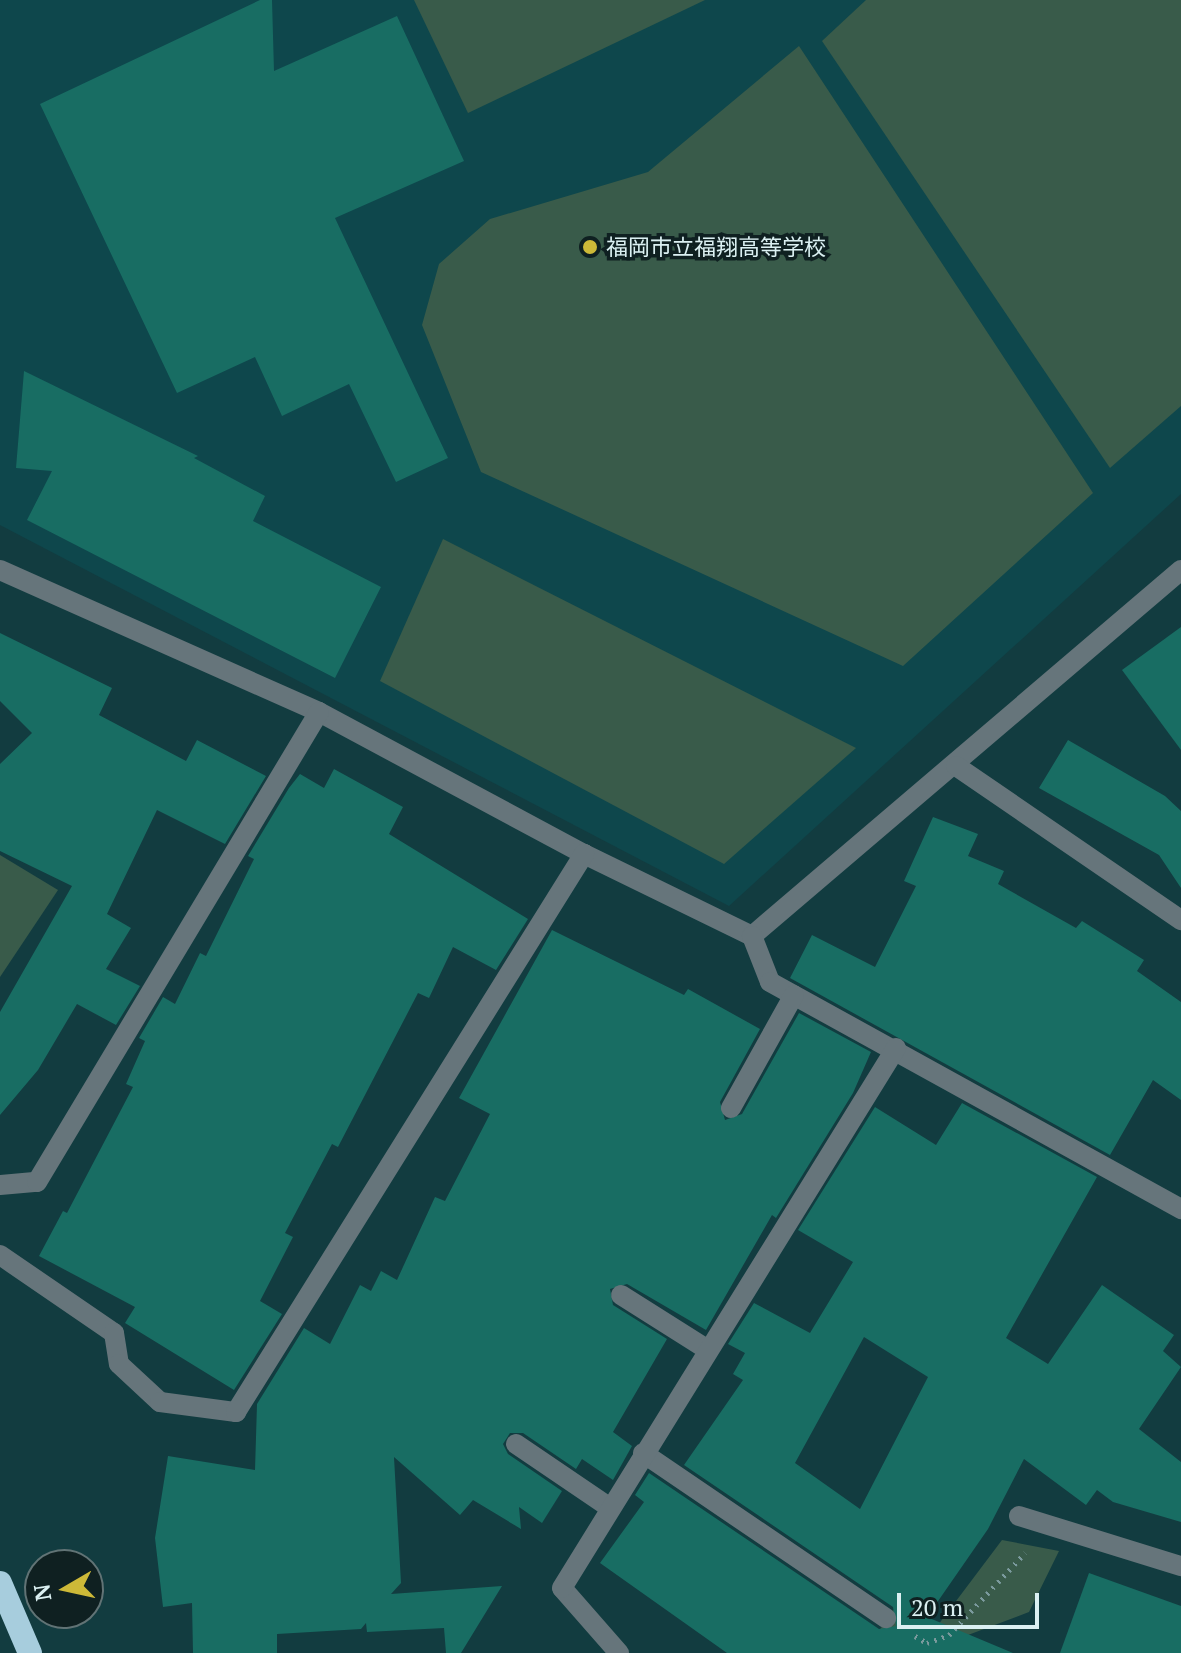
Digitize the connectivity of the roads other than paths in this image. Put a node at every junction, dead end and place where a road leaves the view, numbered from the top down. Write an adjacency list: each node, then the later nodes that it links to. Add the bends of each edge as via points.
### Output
1 (0, 570): 3 (street)
2 (1181, 570): 4 (street)
3 (319, 712): 5 (street); 11 (street, via 37,1182)
4 (956, 766): 6 (street); 7 (street)
5 (584, 854): 7 (street); 13 (street, via 236,1412 160,1402 119,1364 114,1333)
6 (1181, 920)
7 (752, 936): 8 (street, via 770,982)
8 (794, 995): 9 (street); 10 (street)
9 (896, 1048): 12 (street); 15 (street)
10 (731, 1108)
11 (0, 1185)
12 (1181, 1209)
13 (0, 1255)
14 (621, 1295): 15 (street)
15 (708, 1350): 17 (street)
16 (516, 1444): 18 (street)
17 (643, 1453): 18 (street); 23 (street)
18 (610, 1508): 26 (street, via 562,1588)
19 (1019, 1516): 20 (street)
20 (1181, 1566)
21 (0, 1583): 25 (highway)
22 (0, 1612): 24 (highway)
23 (886, 1618)
24 (17, 1653)
25 (30, 1653)
26 (619, 1653)

